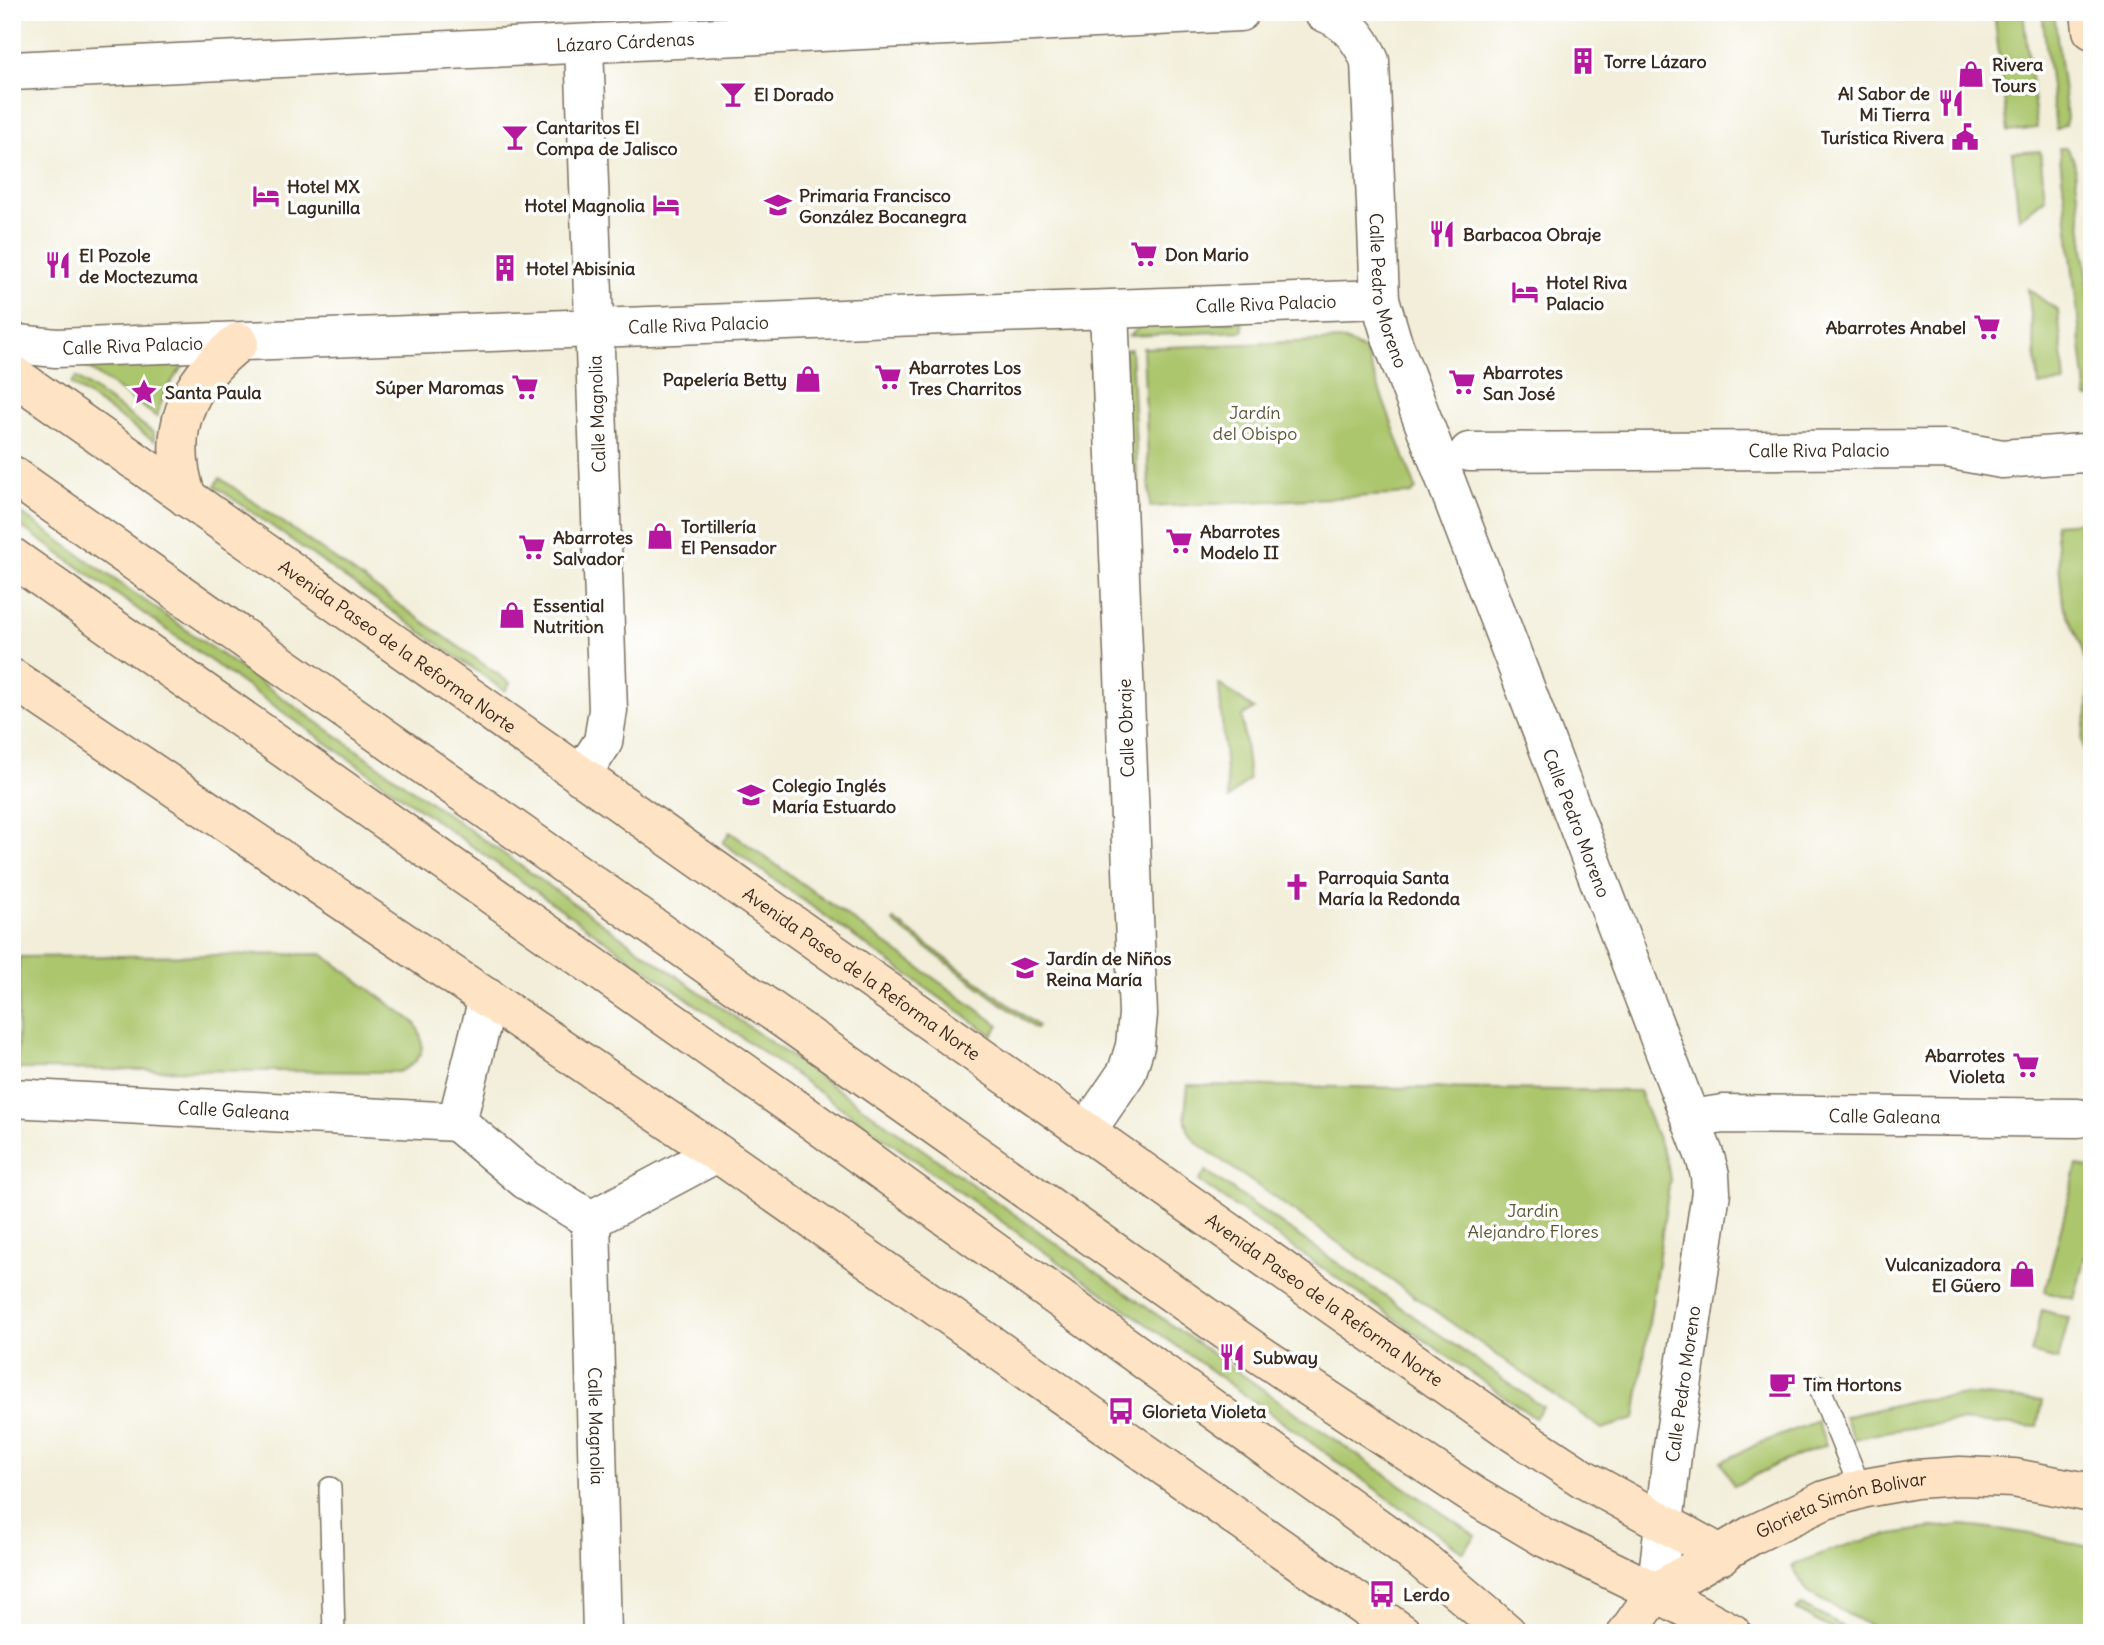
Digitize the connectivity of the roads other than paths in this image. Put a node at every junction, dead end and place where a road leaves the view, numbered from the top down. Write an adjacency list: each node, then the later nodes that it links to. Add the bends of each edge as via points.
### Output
1 (1240, 12): 5 (street, Lázaro Cárdenas)
2 (1323, 12): 7 (street, Calle Pedro Moreno, via 1346,24 1363,43 1370,61)
3 (2090, 12): 4 (street)
4 (2092, 30)
5 (584, 45): 6 (street, Lázaro Cárdenas); 9 (street, Calle Magnolia)
6 (12, 71)
7 (1380, 299): 8 (street, Calle Riva Palacio); 22 (street, Calle Pedro Moreno)
8 (1109, 310): 9 (street, Calle Riva Palacio); 24 (street, Calle Obraje, via 1138,1014 1127,1072)
9 (594, 329): 10 (street, Calle Riva Palacio); 18 (street, Calle Magnolia, via 608,710 603,742)
10 (239, 342): 11 (street, Calle Riva Palacio); 15 (street, via 209,367 183,411 177,438 179,474)
11 (14, 351): 15 (street, Avenida Paseo de la Reforma Norte)
12 (1469, 452): 13 (street, Calle Riva Palacio, via 1947,449 2002,459)
13 (2083, 453)
14 (12, 475): 33 (street, via 1256,1352 1476,1497 1543,1537)
15 (187, 498): 18 (street, Avenida Paseo de la Reforma Norte)
16 (12, 557): 37 (street, via 800,1111 1421,1559)
17 (12, 678): 19 (street)
18 (582, 776): 24 (street, Avenida Paseo de la Reforma Norte)
19 (488, 998): 23 (street); 25 (street)
20 (12, 1098): 23 (street, Calle Galeana)
21 (2078, 1118): 22 (street, Calle Galeana, via 1723,1114)
22 (1691, 1119): 31 (street, Calle Pedro Moreno, via 1710,1175 1711,1192)
23 (457, 1122): 26 (street, via 526,1180)
24 (1086, 1132): 31 (street, Avenida Paseo de la Reforma Norte, via 1511,1431 1584,1479)
25 (717, 1153): 26 (street); 36 (street)
26 (591, 1220): 35 (street, Calle Magnolia)
27 (1819, 1386): 30 (lane)
28 (2090, 1487): 30 (street, Glorieta Simón Bolivar, via 1960,1476)
29 (330, 1488): 34 (lane)
30 (1861, 1490): 32 (street, Glorieta Simón Bolivar, via 1802,1509)
31 (1665, 1522): 32 (street, Avenida Paseo de la Reforma Norte); 33 (street, Calle Pedro Moreno)
32 (1722, 1555): 33 (street, Glorieta Simón Bolivar)
33 (1656, 1592): 38 (street, Glorieta Simón Bolivar); 39 (street)
34 (334, 1633)
35 (602, 1633)
36 (1402, 1633)
37 (1507, 1633)
38 (1627, 1633)
39 (1732, 1633)

